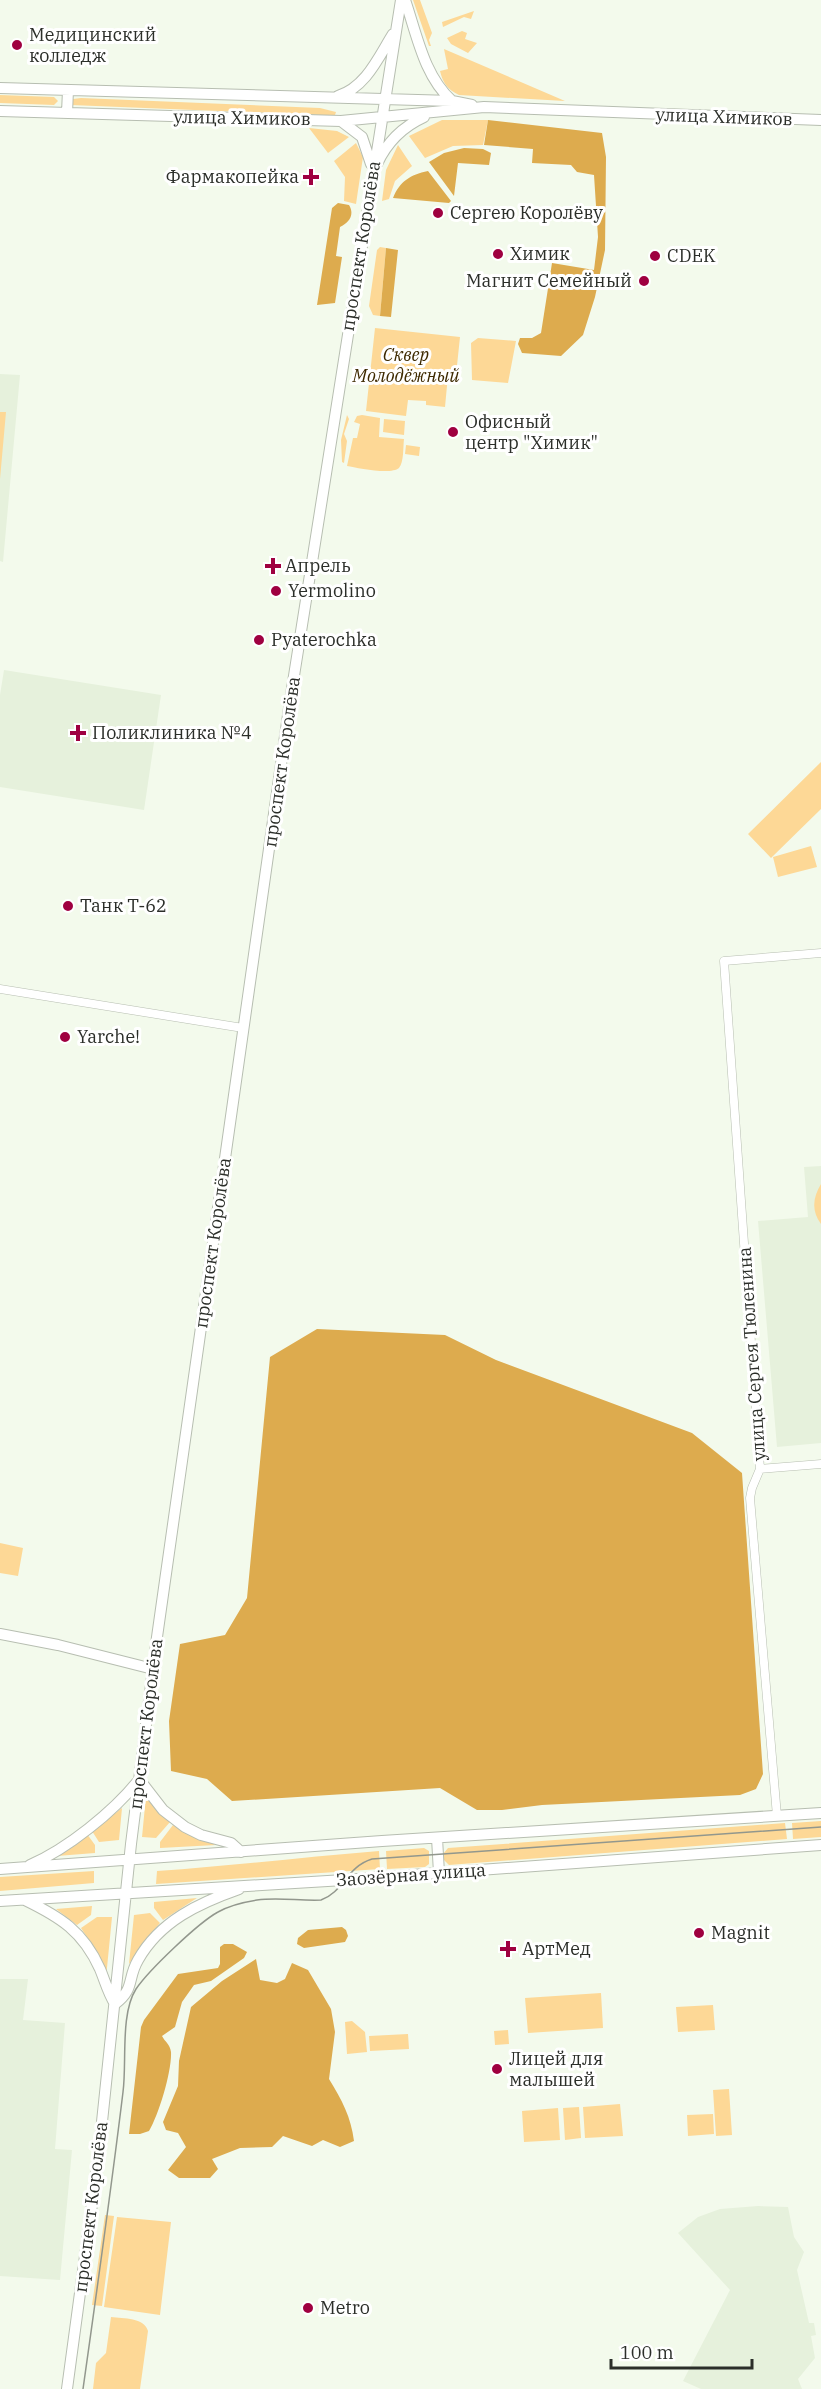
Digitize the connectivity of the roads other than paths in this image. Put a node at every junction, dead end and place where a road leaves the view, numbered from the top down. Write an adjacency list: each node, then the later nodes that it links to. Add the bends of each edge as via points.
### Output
1 (401, 0): 3 (main road, проспект Королёва)
2 (405, 0): 8 (main road, via 431,76)
3 (396, 28): 6 (main road, via 365,79 348,93); 7 (main road, проспект Королёва)
4 (0, 88): 5 (main road, улица Химиков)
5 (68, 90): 6 (main road, улица Химиков); 11 (main road)
6 (329, 98): 7 (main road, улица Химиков)
7 (385, 100): 8 (main road, улица Химиков); 13 (main road, проспект Королёва)
8 (452, 101): 9 (main road, улица Химиков)
9 (484, 107): 12 (main road, улица Химиков); 14 (main road, улица Химиков)
10 (0, 111): 11 (main road, улица Химиков)
11 (67, 113): 15 (main road, улица Химиков)
12 (436, 113): 13 (main road, улица Химиков); 16 (main road, via 402,129)
13 (381, 119): 15 (main road, улица Химиков); 16 (main road, проспект Королёва)
14 (821, 120)
15 (341, 121): 16 (main road, via 362,137)
16 (372, 173): 19 (main road, проспект Королёва)
17 (821, 953): 21 (street, улица Сергея Тюленина, via 724,961)
18 (0, 989): 19 (street)
19 (243, 1028): 23 (main road, проспект Королёва)
20 (821, 1464): 21 (street)
21 (760, 1469): 26 (street, улица Сергея Тюленина, via 750,1498)
22 (0, 1634): 23 (main road)
23 (153, 1669): 24 (main road, проспект Королёва)
24 (139, 1779): 29 (main road, via 163,1810 185,1827 231,1843); 30 (main road, проспект Королёва); 31 (main road, via 86,1829 52,1854)
25 (821, 1813): 26 (main road, Заозёрная улица)
26 (777, 1816): 27 (main road, Заозёрная улица)
27 (436, 1838): 29 (main road, Заозёрная улица); 33 (main road)
28 (821, 1845): 33 (main road, Заозёрная улица)
29 (241, 1852): 30 (main road, Заозёрная улица)
30 (130, 1860): 31 (main road, Заозёрная улица); 35 (main road, проспект Королёва)
31 (22, 1868): 32 (main road, Заозёрная улица)
32 (0, 1869)
33 (439, 1873): 34 (main road, Заозёрная улица)
34 (254, 1884): 35 (main road, Заозёрная улица); 38 (main road, via 213,1897 166,1926 138,1961 126,1996)
35 (126, 1892): 36 (main road, Заозёрная улица); 38 (main road, проспект Королёва)
36 (24, 1899): 37 (main road, Заозёрная улица); 38 (main road, via 76,1931 93,1956)
37 (0, 1901)
38 (115, 2004): 39 (main road, проспект Королёва)
39 (67, 2389)

